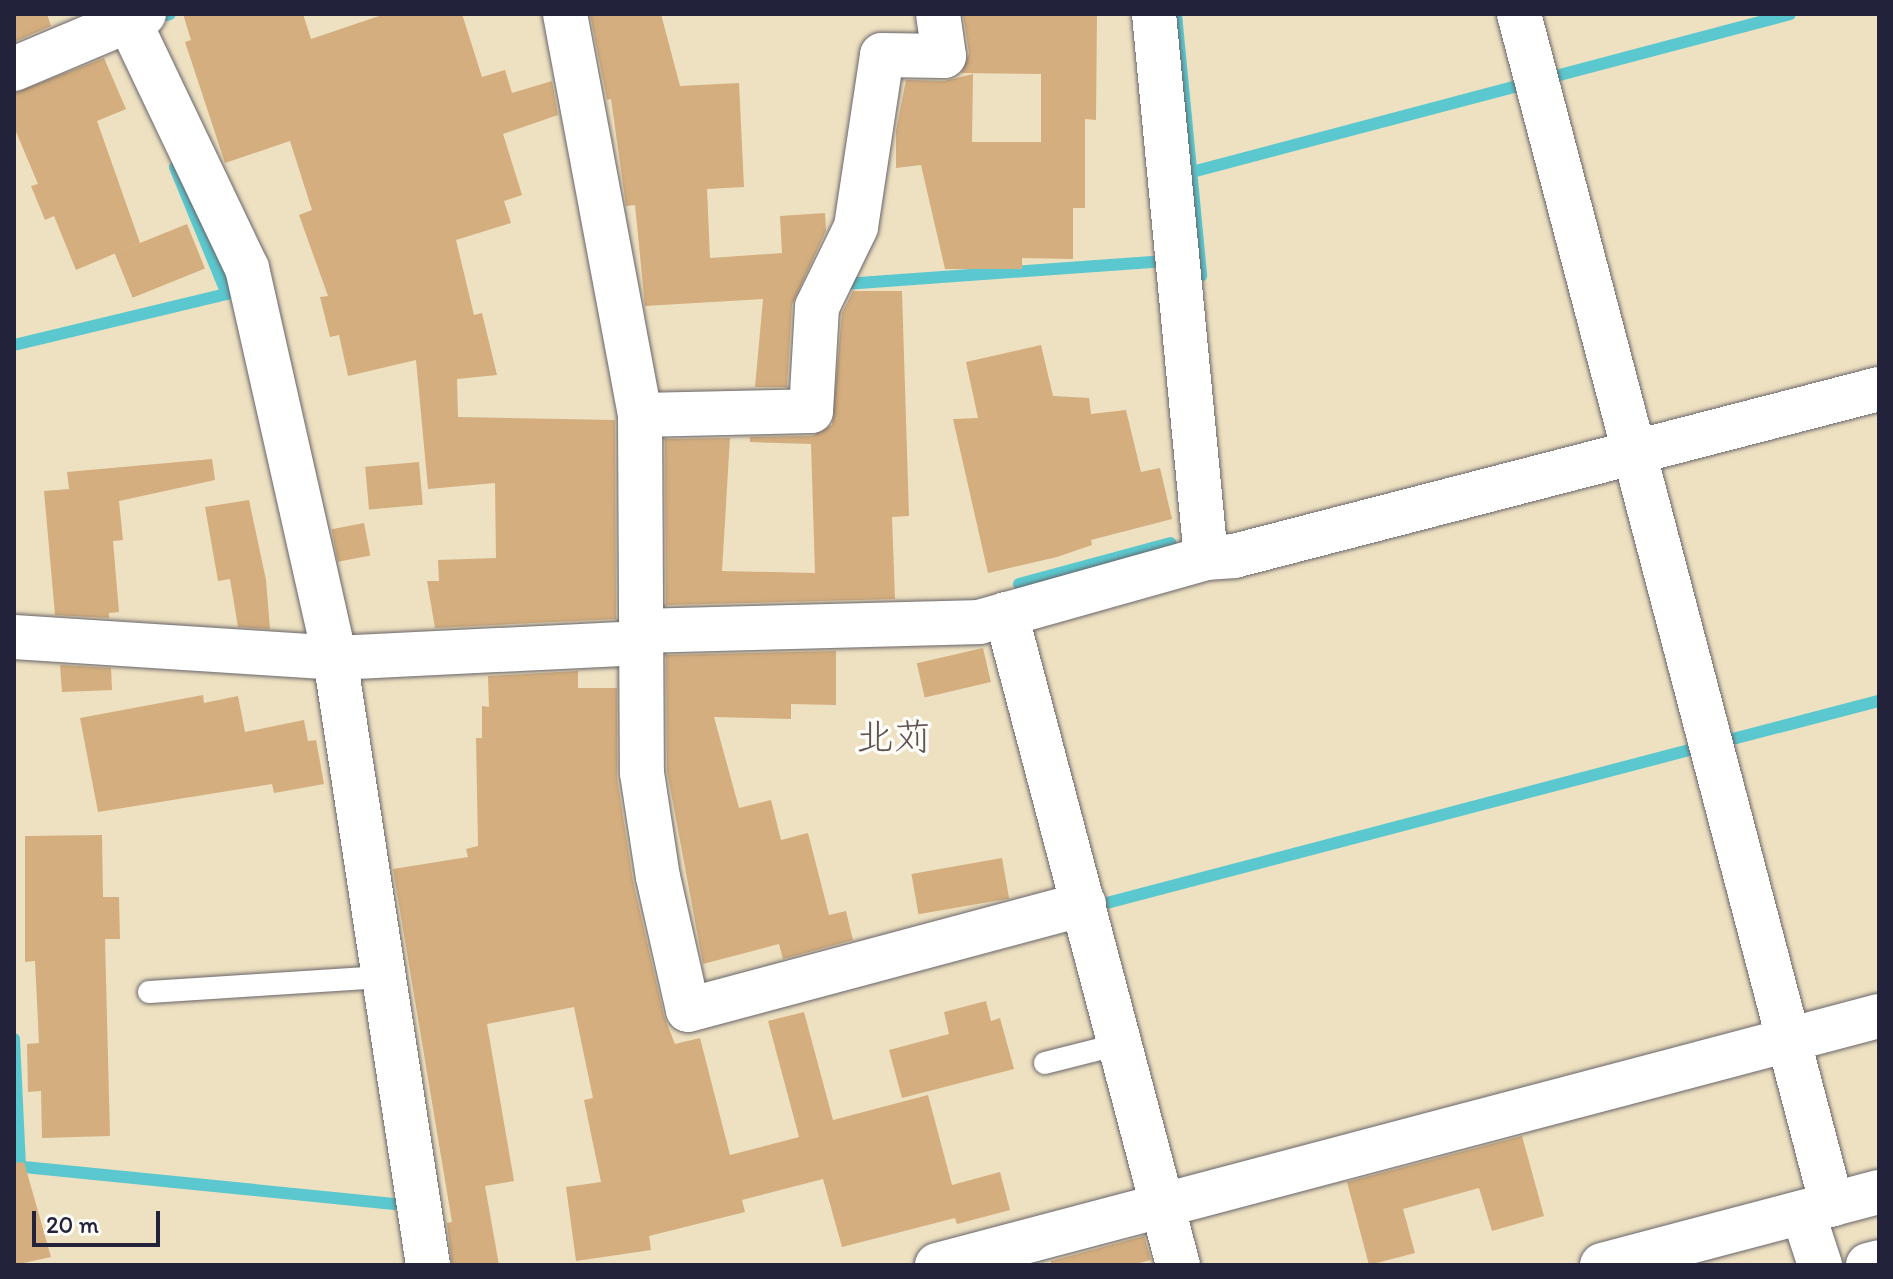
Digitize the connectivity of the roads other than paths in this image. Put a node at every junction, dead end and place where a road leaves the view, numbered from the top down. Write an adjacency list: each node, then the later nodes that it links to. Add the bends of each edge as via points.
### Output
1 (565, 14): 8 (street)
2 (938, 14): 8 (street, via 944,56 882,55 856,227 817,307 811,411)
3 (1154, 14): 10 (street)
4 (1519, 14): 9 (street)
5 (136, 18): 6 (street); 14 (street, via 247,268)
6 (14, 69)
7 (1879, 389): 9 (street)
8 (640, 415): 13 (street)
9 (1632, 452): 10 (street, via 1234,556); 19 (street)
10 (1206, 558): 11 (street)
11 (1006, 614): 13 (street, via 979,622); 15 (street)
12 (14, 637): 14 (street)
13 (642, 637): 14 (street); 15 (street, via 642,773 658,877 688,1010)
14 (335, 658): 16 (street)
15 (1084, 904): 20 (street)
16 (383, 977): 17 (lane); 26 (street)
17 (149, 992)
18 (1879, 1016): 19 (street)
19 (1788, 1040): 23 (street); 24 (street)
20 (1120, 1044): 21 (lane); 23 (street)
21 (1045, 1063)
22 (1879, 1192): 24 (street)
23 (1162, 1206): 27 (street); 28 (street)
24 (1818, 1209): 29 (street); 30 (street)
25 (1879, 1262): 31 (street)
26 (428, 1265)
27 (937, 1265)
28 (1178, 1265)
29 (1602, 1265)
30 (1820, 1265)
31 (1868, 1265)

